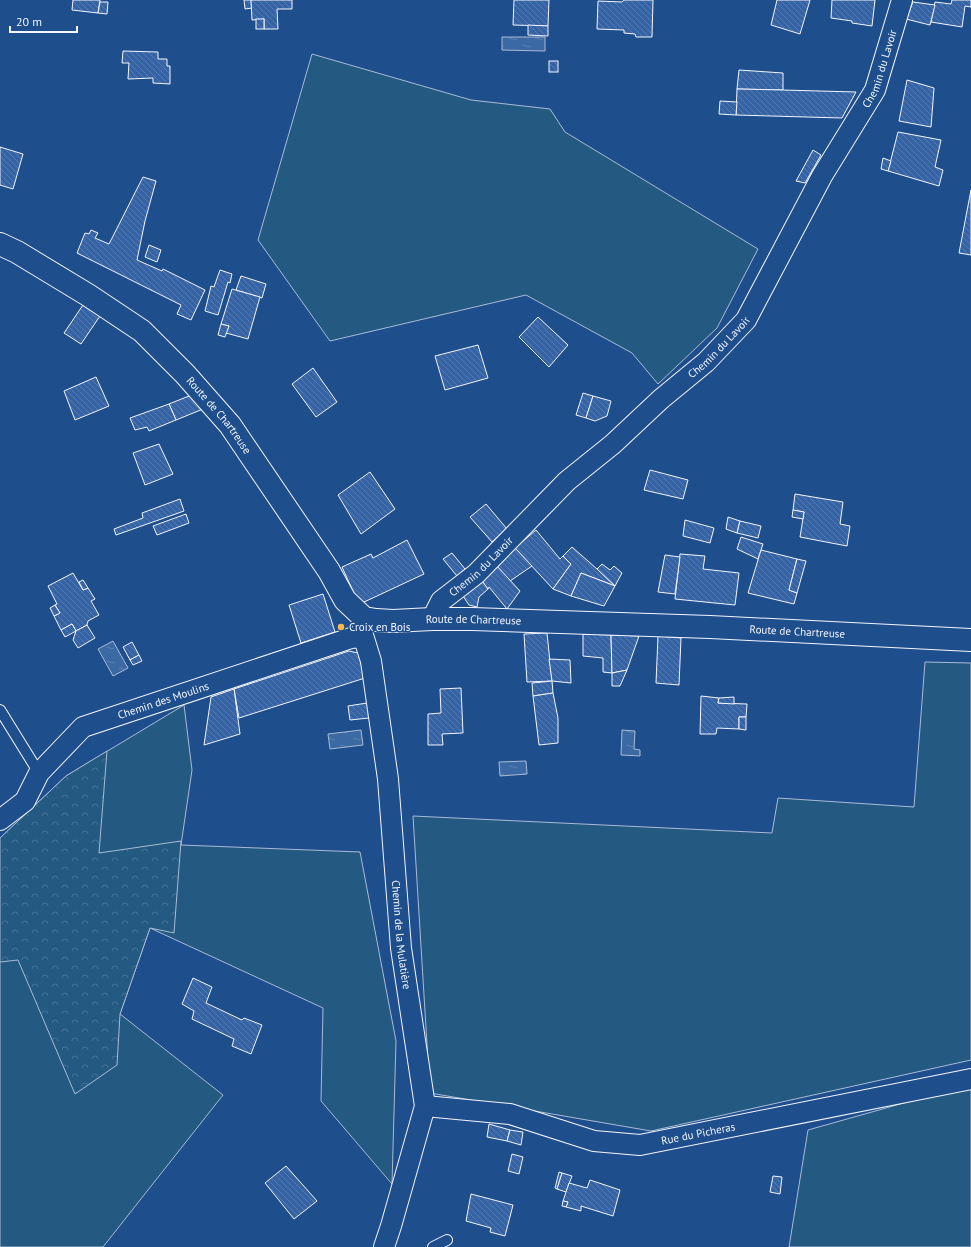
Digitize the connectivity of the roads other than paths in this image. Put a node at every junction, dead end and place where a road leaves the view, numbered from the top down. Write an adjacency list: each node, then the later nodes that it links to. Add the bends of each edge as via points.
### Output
1 (902, 0): 3 (street, Chemin du Lavoir, via 875,90 822,176 746,320 706,362 567,481 476,574 440,601)
2 (0, 244): 4 (main road, Route de Chartreuse, via 88,295 142,331 185,374 230,425 329,571)
3 (432, 619): 4 (main road, Route de Chartreuse, via 376,620); 5 (main road, Route de Chartreuse, via 710,627)
4 (363, 628): 7 (street, Chemin des Moulins, via 350,638 83,728); 10 (street, Chemin de la Mulatière, via 371,661 388,779 401,948)
5 (971, 640)
6 (0, 710): 7 (lane)
7 (39, 773): 8 (street, Chemin des Moulins, via 25,801)
8 (0, 820)
9 (971, 1079): 10 (street, Rue du Picheras, via 640,1145 594,1141 510,1114)
10 (425, 1106): 12 (street, Chemin de la Mulatière)
11 (447, 1240): 13 (lane)
12 (384, 1247)
13 (433, 1247)

